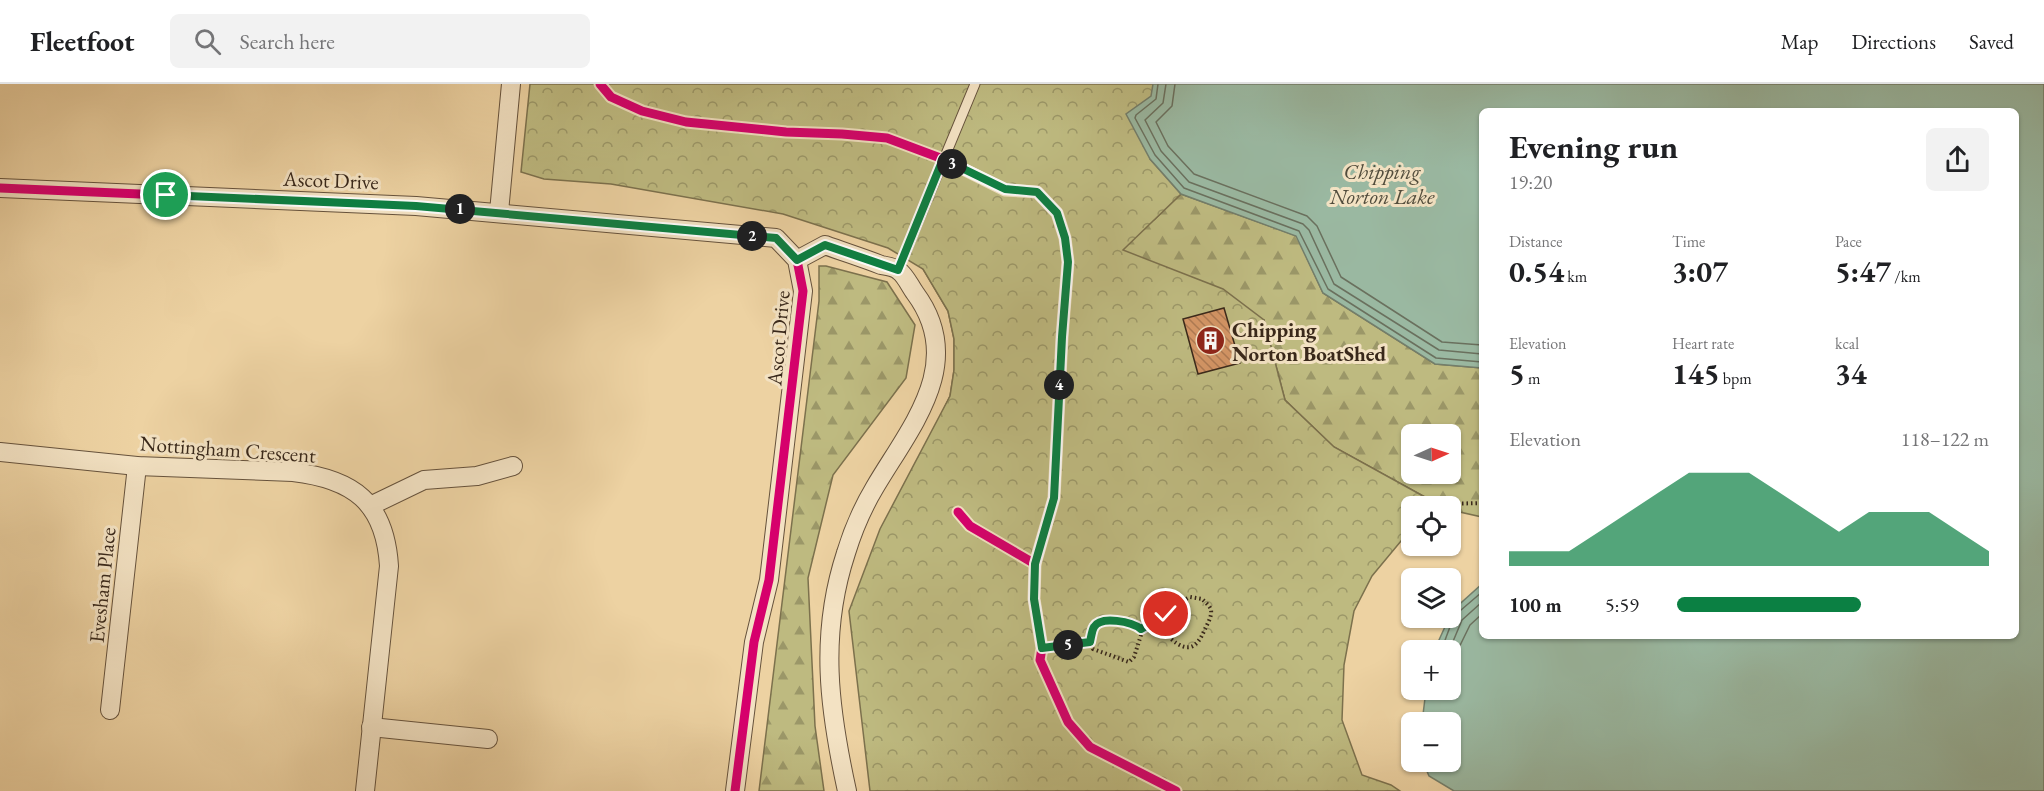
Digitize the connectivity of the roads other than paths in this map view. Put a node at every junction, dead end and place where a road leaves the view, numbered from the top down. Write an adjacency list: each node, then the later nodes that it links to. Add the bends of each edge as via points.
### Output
1 (511, 84): 4 (street)
2 (975, 84): 6 (lane)
3 (0, 188): 4 (street, Ascot Drive)
4 (499, 212): 5 (street, Ascot Drive, via 776,238)
5 (797, 260): 6 (street, via 825,245); 15 (street, Ascot Drive, via 803,291 769,580 754,642)
6 (898, 270): 16 (street, via 924,305 933,333 934,374 930,393 912,429 858,520 836,594 829,634 828,677)
7 (0, 452): 8 (street, Nottingham Crescent)
8 (137, 466): 10 (street, Nottingham Crescent, via 316,475 339,482); 11 (street, Evesham Place)
9 (513, 466): 10 (street, via 477,476 424,480)
10 (370, 506): 12 (street, Nottingham Crescent, via 381,525 389,566)
11 (110, 710)
12 (371, 727): 13 (street); 14 (street, Nottingham Crescent)
13 (488, 739)
14 (365, 791)
15 (735, 791)
16 (847, 791)

